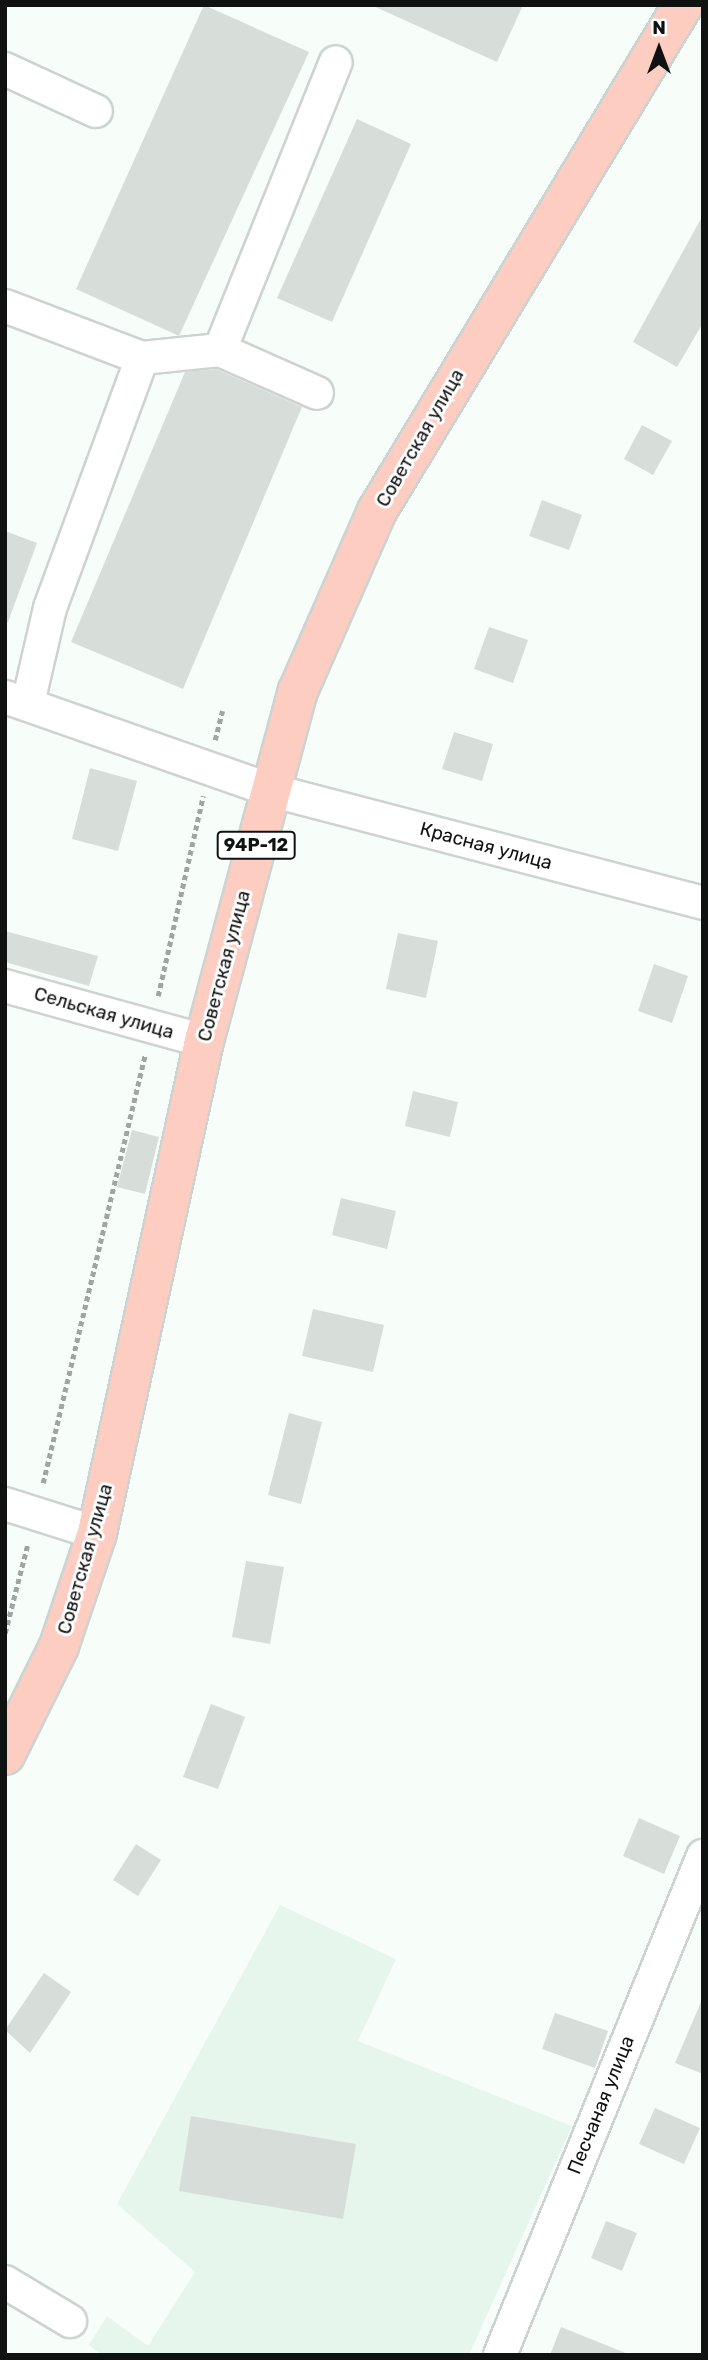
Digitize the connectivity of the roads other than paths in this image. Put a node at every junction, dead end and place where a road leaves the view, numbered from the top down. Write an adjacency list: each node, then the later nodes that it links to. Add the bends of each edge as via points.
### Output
1 (683, 5): 10 (main road, Советская улица / 94Р-12, via 377,511 298,691)
2 (336, 62): 6 (street)
3 (5, 69): 4 (street)
4 (96, 111)
5 (5, 306): 7 (street)
6 (220, 350): 7 (street); 8 (street)
7 (142, 358): 9 (street)
8 (317, 393)
9 (16, 700): 10 (street, Красная улица)
10 (270, 790): 11 (street, Красная улица); 13 (main road, Советская улица / 94Р-12)
11 (703, 903)
12 (5, 986): 13 (street, Сельская улица)
13 (204, 1041): 15 (main road, Советская улица / 94Р-12)
14 (5, 1504): 15 (street)
15 (97, 1533): 16 (main road, Советская улица / 94Р-12, via 59,1646)
16 (5, 1755)
17 (703, 1856): 20 (street, Песчаная улица)
18 (5, 2282): 19 (street)
19 (70, 2321)
20 (500, 2355)

